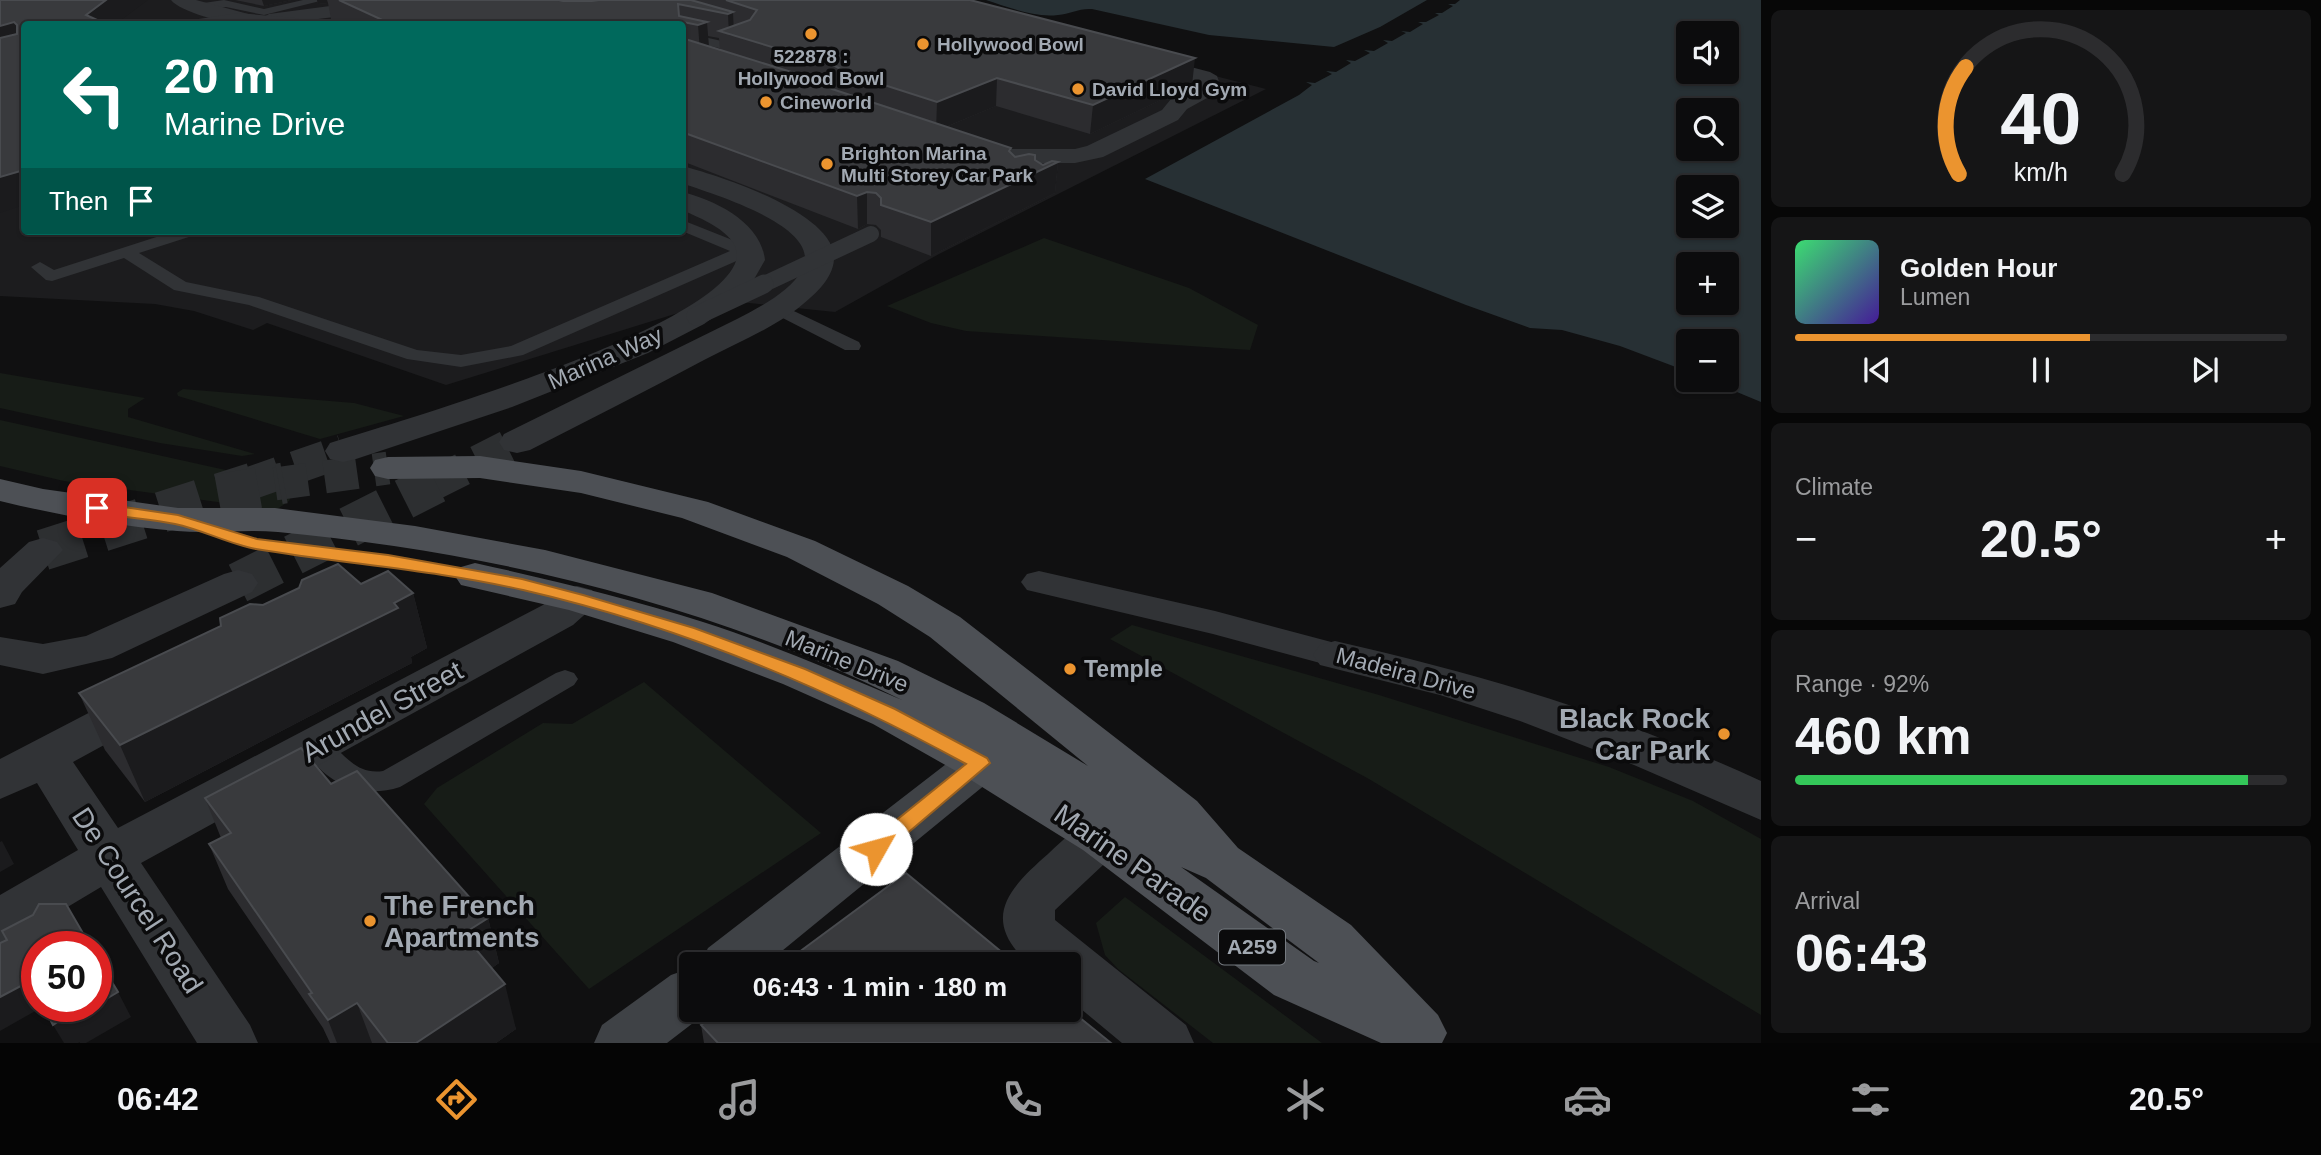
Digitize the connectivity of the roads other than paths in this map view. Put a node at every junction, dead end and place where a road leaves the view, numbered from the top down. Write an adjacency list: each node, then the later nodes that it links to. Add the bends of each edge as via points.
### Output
1 (318, 0): 3 (lane, via 264,12 227,3)
2 (357, 4): 4 (street); 6 (street, via 399,6)
3 (195, 13): 4 (street)
4 (269, 20): 5 (street)
5 (276, 21)
6 (336, 21)
7 (686, 36): 8 (lane, via 736,45)
8 (708, 55)
9 (1118, 55): 12 (street, via 1202,77 1210,87 1179,104 1170,115 1094,152 1035,163)
10 (686, 56): 11 (street)
11 (733, 70)
12 (966, 152)
13 (686, 176): 20 (street, Marina Way, via 794,222 814,240 820,261 816,272)
14 (686, 202): 21 (street, Marina Way, bridge, via 732,226 751,254 742,281)
15 (686, 227): 18 (lane, via 744,251 516,351 461,361 414,355 253,301 180,286)
16 (872, 234): 21 (lane, bridge)
17 (179, 235): 18 (lane)
18 (126, 252): 19 (lane, via 52,276)
19 (40, 267)
20 (777, 308): 22 (lane); 23 (street, Marina Way)
21 (696, 316): 24 (street, Marina Way, via 546,385)
22 (852, 346)
23 (517, 442)
24 (343, 451)
25 (388, 468): 44 (main road, via 480,467 581,482 695,510 801,549 945,627 1180,814)
26 (0, 490): 27 (main road, Marine Drive / A259)
27 (178, 520): 32 (main road, Marine Drive / A259, via 255,544 388,560 522,584); 44 (main road, Marine Drive / A259, via 275,520 415,538 545,562 697,602 882,672 968,714 1162,836)
28 (0, 556): 31 (street, via 43,550)
29 (1039, 582): 34 (street, Madeira Drive)
30 (238, 583): 33 (street, via 97,648 43,659)
31 (0, 594)
32 (577, 599): 37 (street, Arundel Street, via 558,615); 39 (main road, Marine Drive / A259, via 688,632 799,673 888,713)
33 (0, 651)
34 (1335, 655): 41 (street, Madeira Drive, via 1459,685 1598,732)
35 (565, 680): 37 (lane, via 377,784 351,779)
36 (181, 683): 38 (street)
37 (317, 747): 43 (street, Arundel Street)
38 (45, 757): 40 (street); 43 (street, De Courcel Road)
39 (980, 763): 42 (main road, Marine Parade / A259); 46 (main road)
40 (0, 781)
41 (1761, 802)
42 (1101, 836): 47 (street, via 1028,907 1027,921 1034,936); 50 (main road, Marine Parade / A259, via 1294,978)
43 (110, 856): 45 (street, Arundel Street); 52 (street, De Courcel Road)
44 (1224, 864): 50 (main road, Marine Drive / A259, via 1332,941)
45 (0, 921)
46 (742, 952)
47 (1053, 952)
48 (1081, 975): 53 (street)
49 (679, 1001): 51 (main road)
50 (1426, 1038)
51 (629, 1041)
52 (229, 1043)
53 (1165, 1043)

